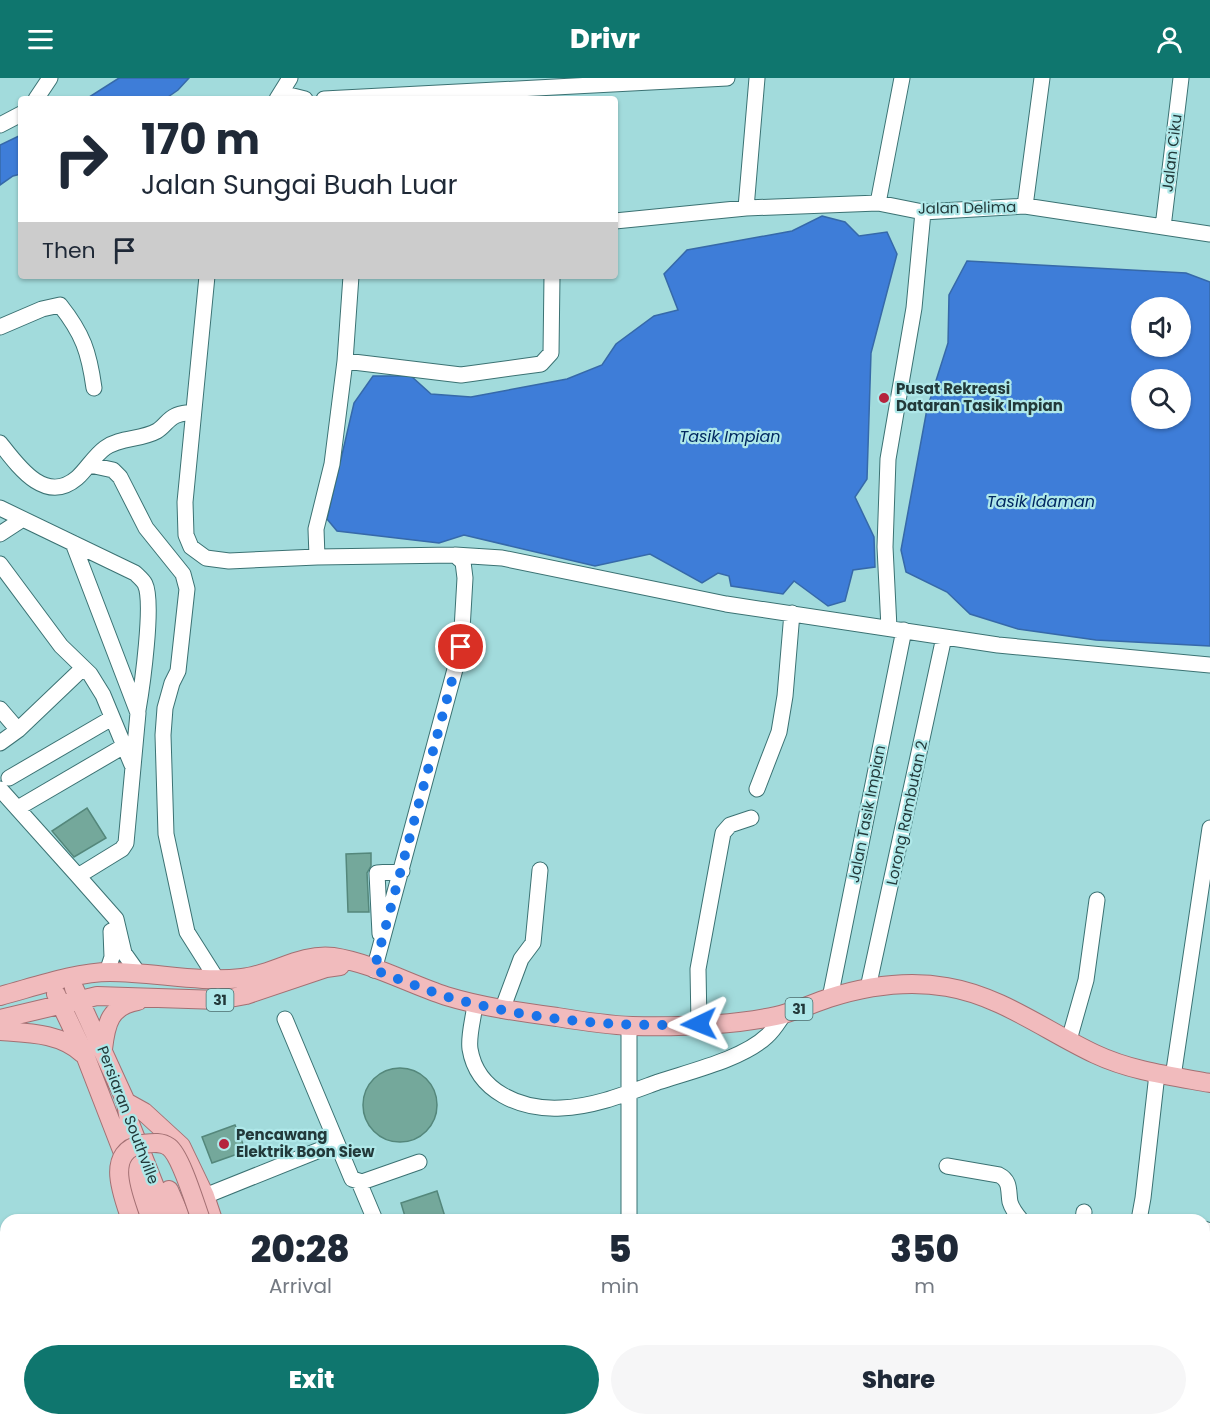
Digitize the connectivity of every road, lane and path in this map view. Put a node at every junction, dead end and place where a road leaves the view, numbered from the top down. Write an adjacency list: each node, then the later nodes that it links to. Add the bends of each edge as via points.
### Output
1 (50, 78): 8 (street)
2 (290, 78): 9 (street)
3 (727, 78): 10 (street)
4 (757, 78): 15 (street)
5 (902, 78): 13 (street)
6 (1042, 78): 14 (street)
7 (1181, 78): 18 (street, Jalan Ciku)
8 (38, 96)
9 (279, 96)
10 (382, 96)
11 (18, 116): 12 (street)
12 (0, 126)
13 (878, 203): 15 (street, Jalan Delima); 16 (street, Jalan Delima)
14 (1025, 207): 16 (street, Jalan Delima); 18 (street, Jalan Delima)
15 (746, 208): 17 (street, Jalan Delima)
16 (923, 212): 37 (street, Jalan Tasik Impian, via 914,308 888,459 885,547)
17 (618, 222)
18 (1163, 227): 19 (street, Jalan Delima)
19 (1210, 234)
20 (207, 279): 26 (street)
21 (351, 279): 24 (street)
22 (552, 279): 24 (street, via 551,353 542,364 461,375)
23 (0, 327): 25 (street, via 60,305 77,326 90,361)
24 (345, 362): 34 (street, via 332,464 316,529)
25 (94, 388)
26 (193, 412): 28 (street, via 175,416 157,431 104,448); 34 (street, via 185,502 186,535 191,547 206,558 229,561)
27 (0, 443): 28 (street, via 26,474 52,487 65,487)
28 (90, 465): 64 (street, via 113,470 120,477 146,528 186,581 178,671 165,708 166,834 187,932)
29 (0, 508): 30 (street)
30 (23, 519): 31 (street); 32 (street)
31 (0, 534)
32 (74, 543): 42 (street); 42 (street, via 135,573 144,584 148,598)
33 (455, 555): 34 (street); 36 (street, via 502,558 726,604); 54 (street, via 463,562 465,578 461,647)
34 (316, 557)
35 (0, 564): 40 (street, via 61,646)
36 (792, 613): 37 (street); 49 (street, via 779,732)
37 (897, 629): 38 (street); 69 (street, Jalan Tasik Impian)
38 (944, 637): 39 (street); 66 (street, Lorong Rambutan 2)
39 (1210, 665)
40 (83, 668): 43 (street, via 103,695); 44 (street)
41 (0, 710): 44 (street)
42 (138, 713): 47 (street)
43 (112, 718): 46 (street); 48 (street)
44 (18, 730): 45 (street)
45 (0, 743)
46 (124, 746): 47 (street); 50 (street)
47 (133, 768): 55 (street, via 126,843)
48 (5, 783): 55 (street)
49 (757, 789)
50 (23, 805)
51 (751, 818): 77 (street, via 730,825 723,833 698,969)
52 (1210, 828): 83 (street)
53 (540, 870): 73 (street, via 533,943 521,959)
54 (402, 871): 58 (street); 58 (street, via 377,873)
55 (78, 876): 57 (street)
56 (1097, 900): 80 (street, via 1086,980)
57 (112, 913): 61 (street, via 112,957); 62 (street, via 124,953)
58 (380, 949): 60 (street)
59 (356, 964): 60 (main road, 31); 64 (main road, 31, via 331,957 306,959 248,977); 68 (main road, 31, via 326,968 219,1000)
60 (374, 970): 72 (main road, 31)
61 (107, 972): 62 (main road, 31); 63 (main road, 31)
62 (139, 974): 64 (main road, 31)
63 (70, 978): 65 (main road, 31); 70 (main road, Persiaran Southville)
64 (218, 981)
65 (51, 983): 67 (main road, 31); 71 (main road, Persiaran Southville)
66 (868, 988): 69 (main road, 31); 80 (main road, 31, via 906,983 948,987 982,996)
67 (0, 996)
68 (155, 998): 70 (main road, 31, via 109,995); 81 (main road, via 117,1008 105,1032)
69 (830, 998): 74 (main road, 31)
70 (79, 999): 71 (main road, 31); 81 (main road, Persiaran Southville)
71 (60, 1003): 75 (main road, 31); 82 (main road, Persiaran Southville)
72 (476, 1004): 73 (main road, 31); 85 (street, via 470,1047 474,1064 487,1085 505,1098 561,1108)
73 (502, 1010): 78 (main road, 31)
74 (784, 1014): 77 (main road, 31); 85 (street, via 768,1035 746,1052)
75 (0, 1018)
76 (285, 1019): 87 (street)
77 (699, 1024): 78 (main road, 31)
78 (629, 1026): 85 (street)
79 (0, 1031): 82 (main road, via 58,1039)
80 (1069, 1040): 83 (main road, 31, via 1106,1059)
81 (103, 1049): 86 (main road, Persiaran Southville)
82 (85, 1055): 93 (main road, Persiaran Southville)
83 (1165, 1075): 84 (main road, 31); 101 (street)
84 (1210, 1083)
85 (628, 1093): 99 (street)
86 (126, 1102): 91 (main road, via 144,1112 181,1146); 94 (main road, Persiaran Southville, via 129,1121); 95 (main road, via 137,1118)
87 (337, 1143): 90 (street, via 350,1176); 91 (street)
88 (419, 1162): 90 (street)
89 (947, 1166): 100 (street, via 1005,1178 1010,1203)
90 (359, 1182): 98 (street)
91 (205, 1196): 97 (main road)
92 (129, 1214): 96 (main road, bridge, via 121,1189 122,1158 136,1146 156,1142 170,1147 185,1174)
93 (146, 1214)
94 (166, 1214)
95 (179, 1214)
96 (199, 1214)
97 (211, 1214)
98 (372, 1214)
99 (629, 1214)
100 (1017, 1214)
101 (1140, 1214)

